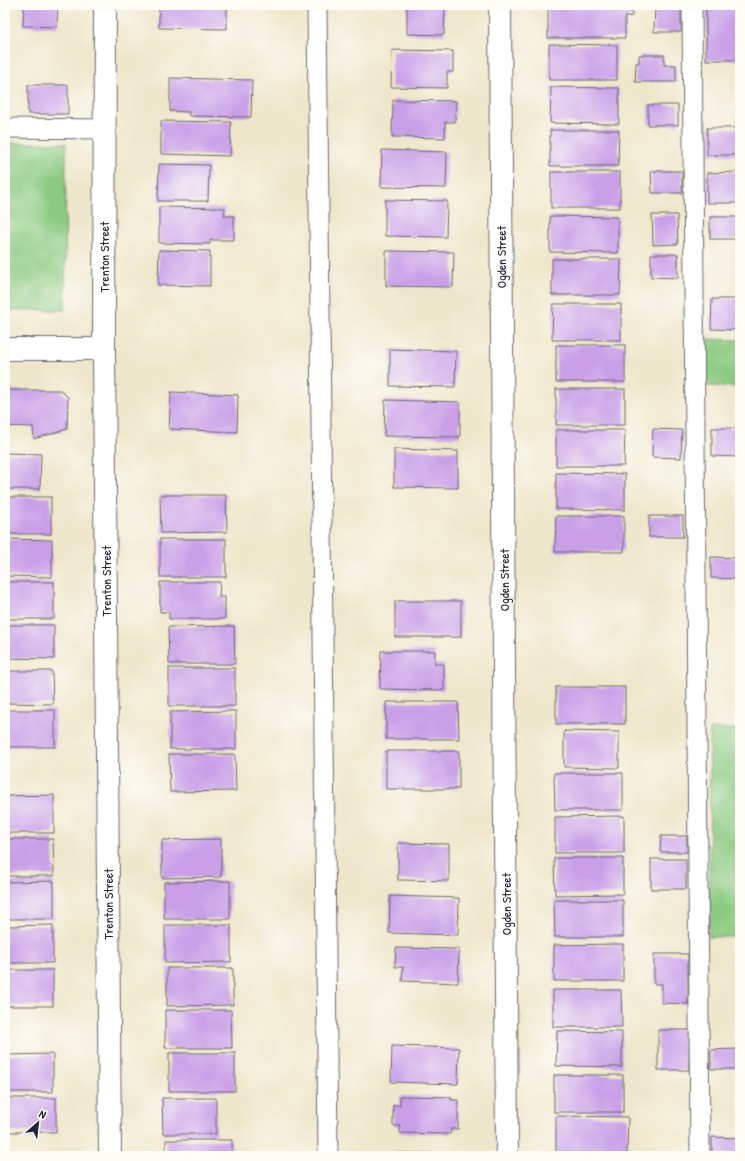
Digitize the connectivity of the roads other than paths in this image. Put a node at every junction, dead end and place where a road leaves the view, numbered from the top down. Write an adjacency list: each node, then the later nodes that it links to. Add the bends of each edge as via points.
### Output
1 (105, 5): 6 (street, Trenton Street)
2 (317, 5): 10 (lane)
3 (500, 5): 11 (street, Ogden Street)
4 (692, 5): 12 (lane)
5 (5, 128): 6 (lane)
6 (105, 129): 8 (street, Trenton Street)
7 (5, 349): 8 (street)
8 (104, 349): 9 (street, Trenton Street)
9 (110, 1156)
10 (328, 1156)
11 (507, 1156)
12 (700, 1156)

